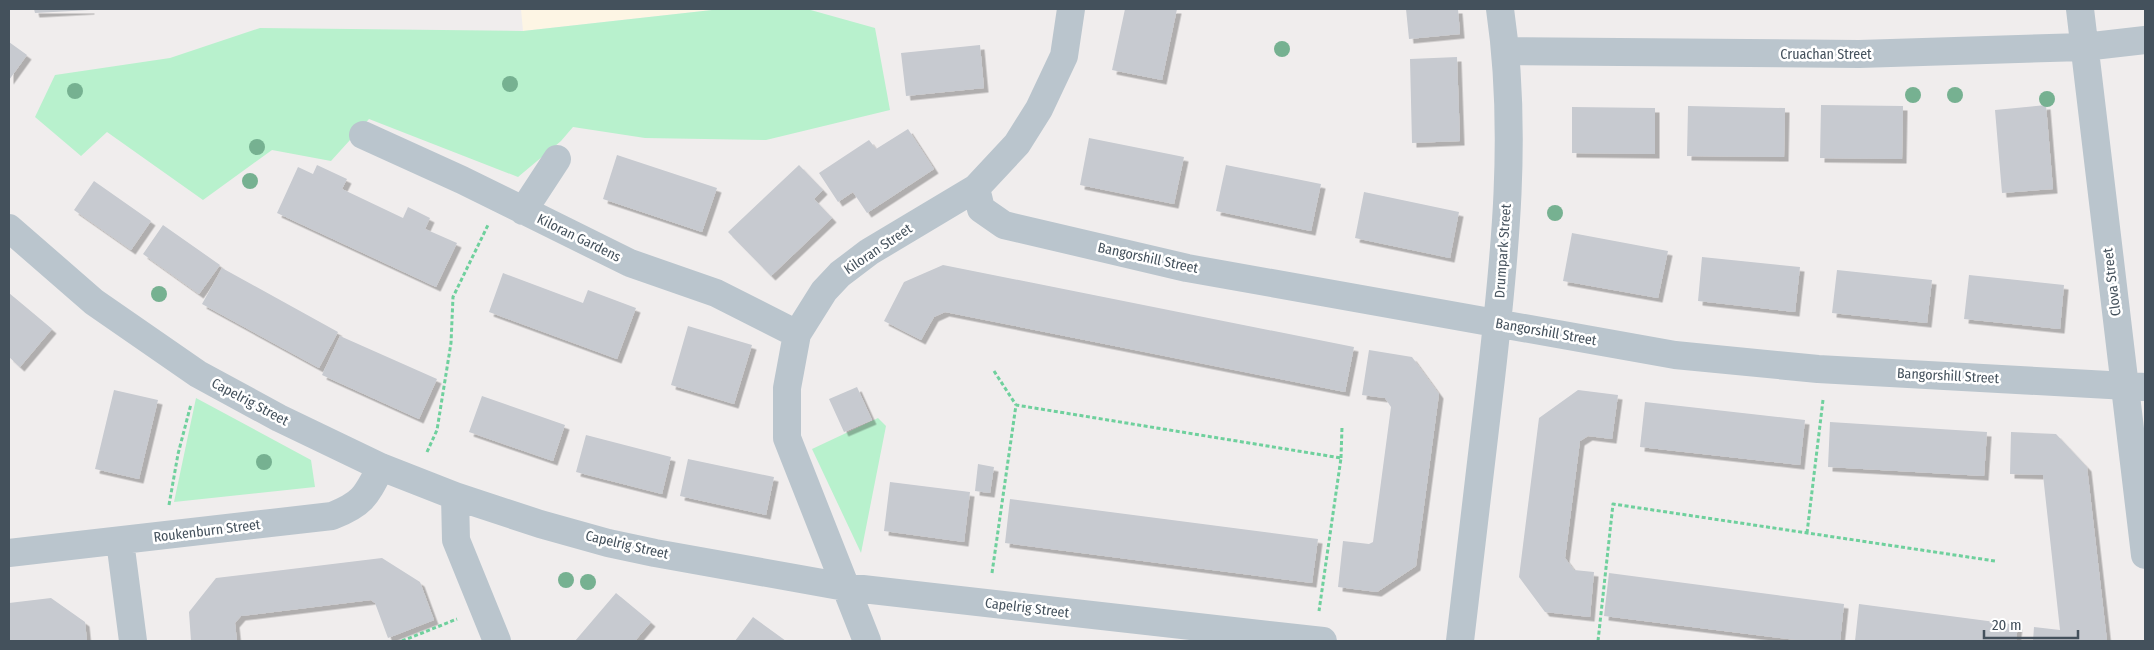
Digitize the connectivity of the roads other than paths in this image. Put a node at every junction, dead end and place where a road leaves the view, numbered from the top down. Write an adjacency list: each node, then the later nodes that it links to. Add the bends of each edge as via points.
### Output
1 (1071, 9): 9 (street, Kiloran Street, via 1064,56 1038,109 1017,144)
2 (1500, 9): 6 (street, Drumpark Street)
3 (2080, 9): 5 (street, Clova Street)
4 (2145, 40): 5 (street, Cruachan Street)
5 (2084, 47): 6 (street, Cruachan Street, via 1859,54); 14 (street, Clova Street)
6 (1506, 51): 12 (street, Drumpark Street, via 1509,126)
7 (363, 135): 10 (street, Kiloran Gardens)
8 (556, 159): 10 (street)
9 (976, 188): 12 (street, Bangorshill Street, via 981,209 1004,225 1187,268); 13 (street, Kiloran Street, via 869,252 840,274 824,291)
10 (512, 205): 13 (street, Kiloran Gardens, via 630,263 716,293)
11 (9, 228): 15 (street, Capelrig Street, via 94,302 198,374 279,418)
12 (1497, 323): 14 (street, Bangorshill Street, via 1676,355 1827,369); 25 (street, Drumpark Street)
13 (797, 334): 20 (street, Kiloran Street, via 787,388 787,438)
14 (2135, 386): 19 (street, Clova Street)
15 (381, 466): 16 (street, Capelrig Street); 17 (street, Roukenburn Street, via 367,495 351,508 332,516)
16 (455, 496): 20 (street, Capelrig Street, via 608,543); 22 (street, via 456,540)
17 (120, 540): 18 (street, Roukenburn Street); 21 (street)
18 (9, 553)
19 (2145, 555)
20 (845, 587): 23 (street, Kiloran Street); 24 (street, Capelrig Street)
21 (133, 641)
22 (497, 641)
23 (867, 641)
24 (1319, 641)
25 (1460, 641)

